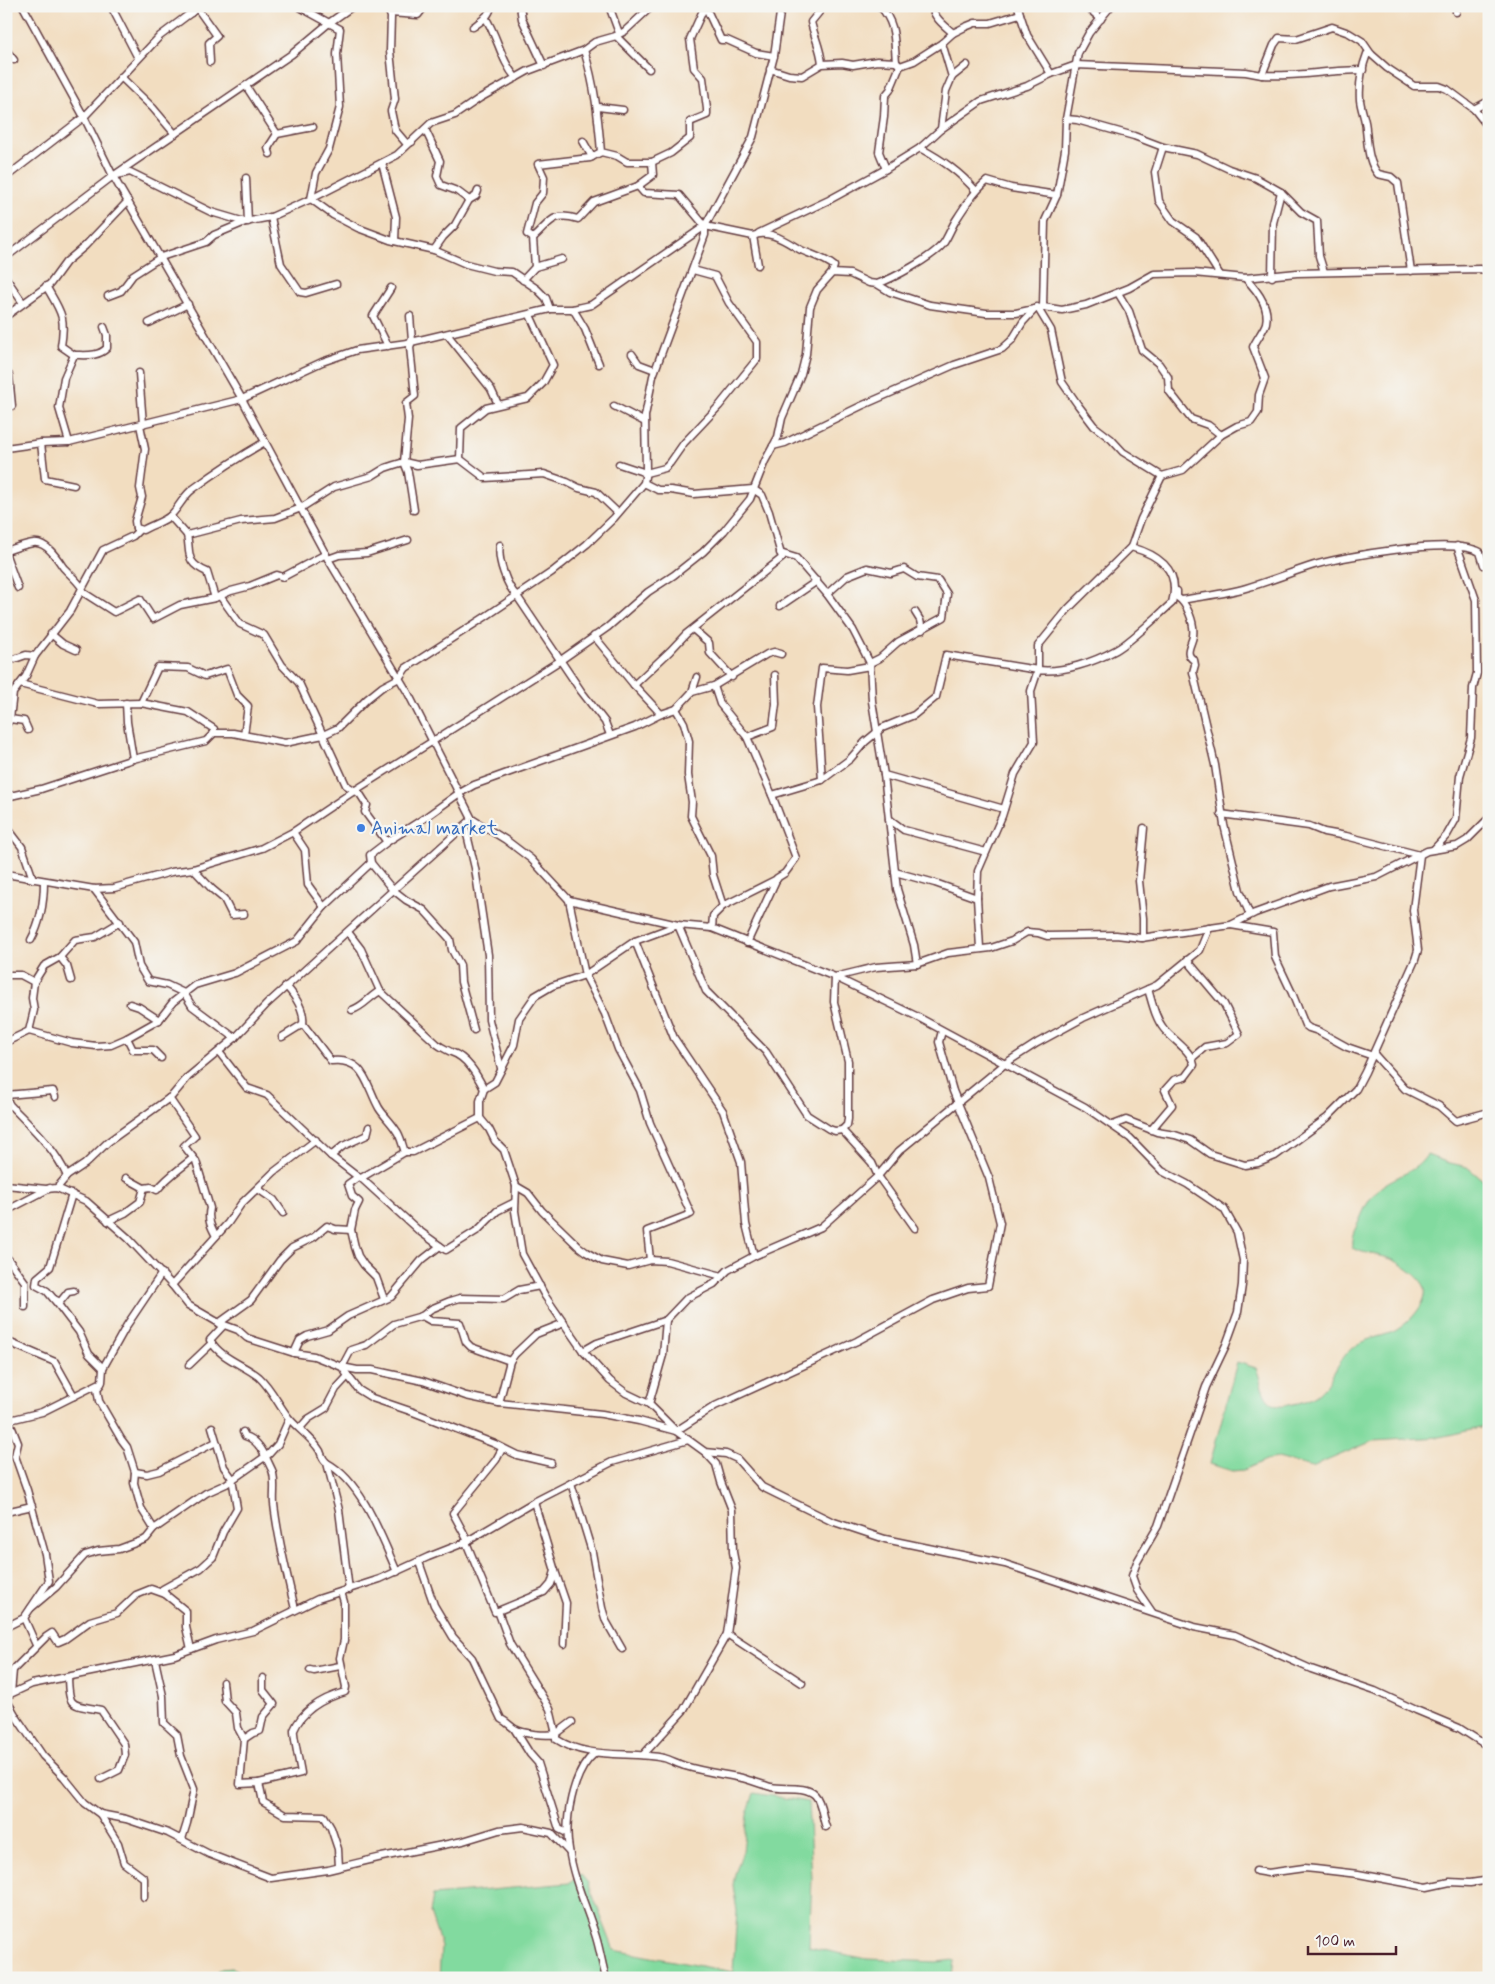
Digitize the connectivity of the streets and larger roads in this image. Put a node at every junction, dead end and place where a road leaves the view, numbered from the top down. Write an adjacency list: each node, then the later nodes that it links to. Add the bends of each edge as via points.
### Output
1 (23, 6): 56 (street)
2 (185, 6): 21 (street)
3 (298, 6): 26 (street)
4 (353, 6): 26 (street)
5 (387, 6): 22 (street)
6 (425, 6): 22 (street, via 418,15)
7 (490, 6): 24 (street)
8 (520, 6): 42 (street, via 522,19)
9 (609, 6): 29 (street)
10 (652, 6): 29 (street)
11 (781, 6): 34 (street)
12 (824, 6): 38 (street, via 811,22)
13 (880, 6): 39 (street, via 889,16)
14 (932, 6): 28 (street, via 940,21)
15 (1018, 6): 23 (street)
16 (1086, 6): 25 (street)
17 (1111, 6): 25 (street)
18 (199, 7): 21 (street); 37 (street, via 217,36 209,43)
19 (703, 7): 34 (street, via 721,40 756,54); 71 (street, via 690,39 694,68 703,78 707,115 690,122 690,138)
20 (113, 10): 35 (street)
21 (191, 13): 35 (street, via 160,36)
22 (390, 14): 65 (street, via 395,99 391,111 395,130 406,142)
23 (1020, 14): 28 (street); 46 (street, via 1027,35)
24 (486, 18): 27 (street); 50 (street, via 509,70)
25 (1101, 19): 41 (street, via 1078,52)
26 (329, 23): 51 (street); 82 (street, via 340,29 337,54 340,108 329,149 316,174)
27 (473, 26)
28 (953, 33): 30 (street)
29 (617, 35): 32 (street, via 595,42); 43 (street)
30 (942, 43): 39 (street, via 914,61); 49 (street)
31 (6, 50): 36 (street)
32 (584, 50): 42 (street); 53 (street)
33 (1372, 54): 45 (street, via 1367,54); 47 (street, via 1362,41 1332,28 1296,38 1279,38); 54 (street, via 1414,86 1439,86)
34 (774, 56): 44 (street)
35 (138, 58): 48 (street)
36 (14, 60)
37 (210, 62)
38 (822, 64): 39 (street, via 853,65 877,61); 44 (street, via 802,76)
39 (898, 64): 73 (street, via 885,96 879,152)
40 (967, 65): 49 (street)
41 (1076, 65): 46 (street); 47 (street); 57 (street)
42 (544, 66): 50 (street)
43 (649, 69)
44 (770, 69): 87 (street, via 753,137)
45 (1363, 70): 47 (street, via 1277,77); 99 (street, via 1360,100 1371,166 1378,174 1391,177 1398,183)
46 (1051, 74): 61 (street, via 1027,86 981,101)
47 (1262, 75)
48 (121, 77): 56 (street); 62 (street)
49 (952, 77): 61 (street, via 946,92)
50 (516, 78): 60 (street, via 455,116 431,123)
51 (246, 86): 62 (street); 63 (street)
52 (1489, 101): 54 (street)
53 (598, 107): 55 (street); 68 (street)
54 (1474, 109): 59 (street)
55 (623, 110)
56 (84, 117): 74 (street); 75 (street)
57 (1066, 119): 66 (street, via 1103,127); 81 (street, via 1065,150)
58 (313, 128): 63 (street)
59 (1489, 128)
60 (425, 129): 65 (street); 83 (street, via 440,160 437,176 441,185)
61 (941, 129): 67 (street)
62 (175, 134): 74 (street)
63 (277, 134): 69 (street, via 268,148)
64 (583, 141): 70 (street)
65 (412, 142): 72 (street)
66 (1163, 147): 80 (street, via 1197,154); 102 (street, via 1155,172 1159,201 1173,221 1196,237)
67 (920, 148): 73 (street); 79 (street, via 941,159)
68 (601, 152): 70 (street); 71 (street, via 627,162)
69 (270, 154)
70 (592, 157): 89 (street, via 538,164 544,178 543,193 535,203 528,234)
71 (652, 162): 77 (street, via 653,175)
72 (382, 163): 82 (street); 90 (street, via 396,217)
73 (886, 169): 88 (street)
74 (114, 176): 84 (street); 86 (street, via 130,172 211,212); 93 (street)
75 (6, 177)
76 (246, 178): 86 (street)
77 (638, 186): 87 (street, via 644,193 679,194); 89 (street, via 594,202 578,219 566,216 550,220)
78 (478, 191): 83 (street)
79 (976, 191): 81 (street, via 987,181); 108 (street, via 943,244 928,257 890,280)
80 (1281, 192): 100 (street, via 1301,212 1316,221); 103 (street, via 1273,223)
81 (1057, 196): 115 (street, via 1045,221)
82 (311, 199): 85 (street); 90 (street, via 358,228)
83 (469, 200): 91 (street, via 455,225)
84 (128, 201): 92 (street); 109 (street)
85 (271, 217): 86 (street); 107 (street, via 281,264 300,292)
86 (246, 222): 92 (street, via 214,235 206,242)
87 (705, 226): 88 (street); 97 (street); 117 (street, via 591,304)
88 (756, 234): 95 (street); 101 (street, via 786,240 827,261 834,266)
89 (533, 238): 96 (street)
90 (395, 241): 91 (street)
91 (434, 250): 106 (street, via 466,264 512,272)
92 (161, 256): 112 (street, via 133,275 121,291); 114 (street)
93 (6, 257)
94 (562, 259): 96 (street)
95 (758, 264)
96 (535, 266): 106 (street)
97 (693, 270): 129 (street); 147 (street, via 715,276 729,303 757,342 757,359 719,406 684,442 670,463 665,468)
98 (1489, 270): 99 (street)
99 (1411, 271): 100 (street)
100 (1324, 272): 103 (street)
101 (832, 274): 108 (street, via 850,274); 142 (street, via 817,290 810,307 806,354)
102 (1220, 275): 105 (street); 111 (street, via 1154,274)
103 (1272, 277): 105 (street)
104 (6, 278): 113 (street)
105 (1245, 278): 138 (street, via 1257,290 1267,317 1253,347 1264,378 1258,412 1252,422)
106 (523, 280): 116 (street, via 546,298)
107 (336, 284)
108 (877, 284): 115 (street, via 909,299 950,308 1016,313)
109 (46, 286): 113 (street); 127 (street, via 60,309 64,325 61,346)
110 (391, 288): 125 (street, via 373,316)
111 (1118, 293): 115 (street, via 1062,310); 138 (street, via 1129,311 1142,350 1159,364 1168,377 1169,391 1191,419)
112 (108, 296)
113 (23, 303): 119 (street)
114 (188, 304): 121 (street); 132 (street)
115 (1040, 307): 142 (street, via 1002,348 954,365); 148 (street, via 1051,330 1062,382 1078,405 1094,426 1123,452)
116 (550, 309): 117 (street); 118 (street)
117 (574, 309): 128 (street)
118 (530, 315): 123 (street); 133 (street, via 553,365 543,383 528,398)
119 (6, 316)
120 (410, 316): 124 (street)
121 (149, 323)
122 (104, 327): 127 (street, via 107,348 102,353)
123 (447, 334): 124 (street); 133 (street, via 491,389)
124 (412, 342): 125 (street); 145 (street, via 415,396 406,403 408,419)
125 (388, 346): 132 (street, via 357,350 322,362)
126 (632, 354): 129 (street, via 639,364)
127 (74, 355): 139 (street, via 64,378 59,408)
128 (599, 364)
129 (655, 370): 136 (street)
130 (6, 372): 134 (street)
131 (140, 373): 137 (street)
132 (242, 399): 137 (street); 140 (street)
133 (498, 404): 144 (street, via 486,408 461,428)
134 (12, 406)
135 (614, 406): 136 (street)
136 (645, 422): 147 (street)
137 (141, 425): 139 (street); 156 (street, via 145,460)
138 (1222, 435): 148 (street, via 1183,470)
139 (69, 442): 141 (street)
140 (264, 442): 152 (street); 155 (street, via 192,490)
141 (41, 443): 143 (street); 150 (street, via 45,479)
142 (773, 446): 151 (street)
143 (6, 448)
144 (460, 459): 145 (street, via 417,465); 154 (street, via 485,478 544,474 553,477 596,492)
145 (404, 462): 152 (street, via 334,487); 153 (street)
146 (619, 464): 147 (street)
147 (646, 473): 149 (street)
148 (1162, 476): 161 (street)
149 (644, 483): 151 (street, via 658,490 694,494); 154 (street)
150 (74, 485)
151 (753, 489): 163 (street, via 762,495); 180 (street, via 750,499 703,552)
152 (301, 508): 157 (street, via 276,518 241,521); 165 (street)
153 (414, 510)
154 (618, 513): 172 (street, via 587,544)
155 (170, 516): 156 (street, via 143,530); 157 (street)
156 (136, 528): 170 (street, via 138,532 133,536 103,550)
157 (187, 535): 173 (street, via 188,556 207,572)
158 (408, 540): 165 (street, via 366,553)
159 (500, 545): 172 (street, via 498,553 510,590)
160 (1457, 546): 166 (street, via 1480,552 1484,565); 174 (street, via 1346,558 1309,566 1244,589); 226 (street, via 1476,600 1477,673 1473,688 1471,738 1460,776 1456,820)
161 (1130, 547): 167 (street, via 1148,552 1162,561); 187 (street, via 1068,609 1038,646)
162 (6, 551): 170 (street, via 35,542 46,547)
163 (780, 553): 168 (street, via 796,558); 177 (street, via 782,558 779,562)
164 (6, 555): 169 (street)
165 (327, 556): 173 (street, via 283,577 277,575); 191 (street)
166 (1489, 562)
167 (1173, 576): 174 (street, via 1178,587 1177,597); 187 (street, via 1175,591 1172,603 1117,650 1086,663 1049,671)
168 (817, 582): 171 (street); 175 (street)
169 (18, 588)
170 (82, 589): 173 (street, via 114,612 140,599 153,620 180,605); 179 (street, via 70,611)
171 (827, 594): 178 (street, via 847,576 867,568 891,573 904,569 917,577 938,580 946,594 944,617); 186 (street, via 853,630)
172 (517, 596): 184 (street); 191 (street, via 406,668)
173 (218, 597): 205 (street, via 240,624 264,635 282,665 299,683)
174 (1182, 600): 217 (street, via 1193,627 1189,654 1194,660 1193,672 1215,765)
175 (780, 606)
176 (915, 612): 178 (street)
177 (693, 629): 190 (street, via 709,643 710,653); 193 (street)
178 (922, 630): 186 (street, via 898,642)
179 (51, 634): 181 (street); 183 (street)
180 (594, 636): 184 (street); 193 (street)
181 (76, 650)
182 (781, 654): 190 (street, via 767,654)
183 (34, 656): 185 (street); 192 (street)
184 (560, 660): 206 (street, via 605,722); 208 (street)
185 (6, 662)
186 (870, 664): 202 (street); 211 (street, via 847,670 822,668 817,707)
187 (1038, 670): 202 (street, via 946,655 936,697 914,715); 216 (street, via 1031,691 1034,742 1015,774)
188 (774, 675): 207 (street, via 776,704 773,727)
189 (697, 677): 195 (street)
190 (732, 677): 194 (street)
191 (400, 678): 205 (street, via 382,687 338,728); 208 (street)
192 (20, 684): 196 (street, via 98,704); 200 (street, via 13,693)
193 (634, 685): 199 (street)
194 (714, 686): 195 (street); 207 (street, via 720,704)
195 (692, 692): 198 (street)
196 (126, 703): 197 (street); 209 (street)
197 (141, 703): 203 (street, via 188,712 214,729); 204 (street, via 158,667 188,668 205,676 227,669 237,695 248,706)
198 (676, 709): 199 (street); 240 (street, via 689,741 691,816 711,856)
199 (661, 714): 206 (street, via 634,728)
200 (8, 722): 201 (street, via 24,721)
201 (28, 730)
202 (877, 732): 210 (street); 211 (street, via 850,759)
203 (214, 733): 204 (street); 209 (street, via 206,741)
204 (244, 735): 205 (street, via 285,743)
205 (323, 735): 212 (street, via 346,785)
206 (610, 735): 213 (street, via 474,785)
207 (746, 737): 214 (street)
208 (432, 742): 212 (street); 213 (street)
209 (133, 759): 215 (street)
210 (884, 775): 216 (street); 220 (street)
211 (822, 780): 214 (street)
212 (354, 791): 224 (street); 225 (street, via 368,805 365,812)
213 (458, 794): 219 (street); 225 (street)
214 (772, 795): 233 (street, via 796,858)
215 (6, 796)
216 (1004, 808): 227 (street)
217 (1221, 814): 228 (street, via 1309,826); 243 (street, via 1240,891)
218 (1489, 818): 226 (street, via 1457,846)
219 (472, 819): 222 (street); 239 (street, via 532,859)
220 (889, 819): 227 (street, via 904,830); 231 (street)
221 (6, 826): 234 (street, via 22,847)
222 (465, 826): 237 (street); 283 (street, via 488,955 489,1020)
223 (1144, 828): 250 (street, via 1139,881)
224 (293, 832): 230 (street, via 262,848); 241 (street, via 305,850 308,885)
225 (387, 842): 229 (street, via 370,854)
226 (1434, 849): 228 (street)
227 (986, 852): 238 (street, via 978,871)
228 (1420, 855): 243 (street, via 1376,877 1329,886); 279 (street, via 1413,910 1418,950)
229 (370, 864): 237 (street); 241 (street)
230 (193, 869): 236 (street, via 114,888); 242 (street, via 224,899 232,915)
231 (895, 872): 238 (street); 257 (street)
232 (6, 874): 234 (street)
233 (777, 878): 240 (street); 253 (street)
234 (33, 879): 235 (street)
235 (44, 881): 236 (street); 251 (street, via 42,910)
236 (94, 889): 244 (street)
237 (392, 889): 249 (street); 271 (street, via 424,910 450,939 460,965 461,982)
238 (976, 898): 254 (street)
239 (569, 900): 245 (street); 258 (street)
240 (723, 906): 247 (street, via 713,916)
241 (324, 907): 266 (street, via 297,941 236,973 195,985)
242 (244, 914)
243 (1250, 915): 246 (street)
244 (120, 922): 255 (street, via 95,937 75,940); 266 (street, via 134,942 139,966 148,981)
245 (678, 925): 247 (street); 252 (street); 293 (street, via 706,991 766,1052 807,1115 829,1129)
246 (1231, 925): 248 (street); 279 (street, via 1273,932 1275,957 1308,1028 1347,1047)
247 (712, 928): 253 (street)
248 (1209, 928): 250 (street); 256 (street, via 1200,950)
249 (348, 932): 263 (street); 265 (street, via 361,949)
250 (1143, 938): 254 (street, via 1047,936 1027,932 1012,941)
251 (31, 940)
252 (635, 942): 258 (street); 318 (street, via 674,1038 723,1111 741,1162 746,1224)
253 (747, 942): 260 (street)
254 (980, 948): 257 (street, via 948,953)
255 (60, 957): 261 (street); 262 (street, via 44,966)
256 (1187, 960): 264 (street); 281 (street, via 1224,1004 1239,1034 1227,1043 1205,1047)
257 (917, 964): 260 (street, via 876,967)
258 (586, 974): 283 (street, via 535,996 519,1019 514,1045); 320 (street, via 618,1049 640,1090 650,1123 691,1214 646,1231)
259 (6, 975): 262 (street, via 21,975)
260 (835, 977): 273 (street); 293 (street, via 834,1002 848,1060 848,1119)
261 (71, 980)
262 (34, 982): 272 (street, via 34,1010)
263 (286, 986): 270 (street, via 304,1016); 276 (street)
264 (1148, 989): 281 (street, via 1163,1028); 282 (street, via 1082,1018 1037,1042)
265 (380, 990): 268 (street, via 363,1006); 284 (street, via 437,1044 474,1070)
266 (184, 993): 269 (street); 276 (street, via 192,1006)
267 (130, 1004): 269 (street)
268 (352, 1010)
269 (159, 1020): 275 (street)
270 (303, 1024): 274 (street); 296 (street, via 331,1061 344,1060 362,1073 379,1107 397,1131)
271 (474, 1030)
272 (29, 1031): 275 (street, via 72,1044 96,1046 111,1045); 277 (street)
273 (942, 1031): 282 (street); 288 (street, via 938,1042)
274 (282, 1037)
275 (127, 1038): 280 (street, via 133,1050 153,1050)
276 (234, 1038): 278 (street)
277 (6, 1042)
278 (219, 1052): 287 (street, via 188,1077); 295 (street, via 247,1088 268,1095)
279 (1374, 1055): 289 (street, via 1405,1089 1439,1106 1456,1120); 294 (street, via 1356,1089 1342,1104 1302,1138 1276,1156 1258,1163 1235,1163 1210,1154 1190,1140)
280 (160, 1058)
281 (1192, 1058): 294 (street, via 1194,1065 1185,1077 1174,1080 1164,1090 1172,1106)
282 (1006, 1064): 288 (street); 291 (street)
283 (501, 1068): 284 (street, via 495,1082)
284 (484, 1089): 290 (street)
285 (6, 1097): 286 (street, via 53,1092); 299 (street, via 10,1106 49,1145)
286 (55, 1097)
287 (170, 1098): 298 (street, via 195,1136 184,1146); 299 (street)
288 (957, 1105): 300 (street, via 899,1151); 352 (street, via 989,1178 1000,1223 988,1286 968,1288 932,1300 857,1341 715,1406)
289 (1489, 1112)
290 (480, 1118): 296 (street, via 413,1152); 304 (street, via 504,1150)
291 (1113, 1125): 294 (street, via 1126,1120); 378 (street, via 1162,1171 1224,1209 1237,1232 1243,1260 1238,1312 1206,1387 1158,1526 1132,1576)
292 (369, 1127): 297 (street, via 367,1135 343,1146)
293 (842, 1130): 300 (street, via 872,1162)
294 (1151, 1130)
295 (316, 1140): 297 (street); 308 (street, via 274,1172)
296 (405, 1152): 301 (street)
297 (331, 1156): 301 (street)
298 (193, 1158): 307 (street, via 170,1174 157,1190); 316 (street)
299 (67, 1176): 306 (street)
300 (878, 1176): 314 (street); 318 (street, via 821,1227)
301 (359, 1177): 315 (street, via 348,1184 352,1196 359,1202); 317 (street)
302 (126, 1178): 307 (street)
303 (6, 1184): 305 (street)
304 (516, 1186): 310 (street); 320 (street, via 528,1193 578,1246 594,1257 628,1266)
305 (50, 1188): 306 (street); 311 (street)
306 (57, 1188): 309 (street)
307 (144, 1188): 313 (street, via 140,1202)
308 (258, 1189): 312 (street, via 274,1200); 316 (street, via 241,1204)
309 (72, 1194): 313 (street, via 86,1201); 324 (street, via 50,1267)
310 (515, 1202): 317 (street, via 497,1211 460,1242 446,1250); 326 (street, via 522,1254)
311 (6, 1211)
312 (283, 1213)
313 (108, 1221): 321 (street)
314 (914, 1228)
315 (351, 1230): 329 (street, via 358,1256 376,1277); 334 (street, via 327,1226 292,1248 251,1300)
316 (216, 1236): 325 (street)
317 (440, 1246): 329 (street, via 422,1260 391,1297)
318 (754, 1256): 322 (street)
319 (7, 1257): 323 (street)
320 (650, 1260): 322 (street, via 667,1261)
321 (162, 1273): 325 (street); 342 (street)
322 (722, 1276): 332 (street, via 714,1284 687,1298)
323 (25, 1282): 324 (street); 330 (street)
324 (36, 1282): 328 (street)
325 (172, 1285): 334 (street, via 188,1305)
326 (540, 1286): 331 (street, via 520,1290 504,1299 460,1298); 333 (street)
327 (74, 1291): 328 (street, via 68,1292 60,1302)
328 (52, 1298): 342 (street, via 80,1332 89,1354)
329 (384, 1299): 338 (street, via 348,1316 328,1330 306,1336 300,1340)
330 (25, 1307)
331 (422, 1316): 339 (street, via 430,1321 460,1323 471,1347); 341 (street, via 394,1324 366,1345 351,1350)
332 (666, 1320): 337 (street, via 604,1340); 347 (street, via 663,1355)
333 (564, 1323): 337 (street); 339 (street, via 536,1334)
334 (221, 1324): 336 (street, via 210,1340); 338 (street, via 238,1330 247,1338)
335 (6, 1341): 345 (street, via 55,1362)
336 (212, 1343): 340 (street); 348 (street, via 233,1362 258,1377)
337 (583, 1351): 347 (street, via 610,1381)
338 (294, 1353): 341 (street, via 314,1356)
339 (510, 1361): 346 (street)
340 (189, 1365)
341 (342, 1367): 343 (street); 346 (street, via 423,1381)
342 (103, 1368): 344 (street)
343 (348, 1376): 351 (street, via 326,1408); 356 (street, via 358,1390 372,1398)
344 (102, 1382): 345 (street); 361 (street, via 97,1389 99,1401 127,1447)
345 (74, 1396): 349 (street, via 42,1412)
346 (499, 1403): 352 (street, via 602,1414)
347 (649, 1404): 352 (street)
348 (289, 1419): 351 (street); 358 (street, via 278,1444)
349 (6, 1421): 365 (street, via 18,1443 15,1456)
350 (212, 1427): 355 (street)
351 (300, 1428): 359 (street)
352 (676, 1431): 354 (street)
353 (243, 1432): 358 (street, via 258,1444)
354 (688, 1440): 357 (street); 363 (street, via 628,1456)
355 (216, 1442): 361 (street, via 159,1471); 362 (street, via 224,1467)
356 (502, 1449): 360 (street); 368 (street, via 453,1513)
357 (705, 1452): 378 (street, via 726,1454 737,1459 762,1487 831,1521 885,1539 1005,1564); 381 (street, via 716,1464 733,1515 736,1568)
358 (265, 1457): 362 (street); 376 (street, via 273,1472 274,1502)
359 (327, 1463): 371 (street, via 357,1492 369,1510); 372 (street, via 339,1510)
360 (551, 1463)
361 (135, 1472): 367 (street, via 134,1483 141,1508)
362 (232, 1478): 367 (street); 374 (street, via 237,1508 213,1557 201,1568 163,1588)
363 (571, 1482): 364 (street); 385 (street, via 592,1552 602,1608)
364 (534, 1502): 368 (street); 370 (street)
365 (32, 1506): 366 (street); 375 (street, via 49,1581)
366 (6, 1512)
367 (154, 1529): 375 (street, via 146,1539 119,1549 85,1555 56,1587)
368 (467, 1541): 369 (street); 377 (street, via 495,1612)
369 (419, 1562): 371 (street); 395 (street, via 442,1620 472,1658 501,1719)
370 (555, 1571): 377 (street, via 544,1592); 382 (street, via 566,1603)
371 (397, 1572): 372 (street)
372 (349, 1590): 373 (street)
373 (341, 1592): 376 (street); 387 (street, via 344,1640)
374 (164, 1594): 383 (street, via 151,1589 136,1595 117,1613 90,1621 65,1639 58,1642 52,1633); 384 (street, via 186,1611)
375 (31, 1608): 379 (street)
376 (295, 1610): 384 (street, via 253,1631)
377 (498, 1611): 396 (street, via 510,1644 550,1709)
378 (1152, 1612): 398 (street, via 1194,1627 1235,1635 1311,1669 1375,1691 1460,1728)
379 (24, 1618): 380 (street); 383 (street)
380 (6, 1628)
381 (727, 1634): 392 (street); 400 (street, via 683,1711)
382 (564, 1644)
383 (36, 1645): 393 (street, via 13,1670)
384 (191, 1649): 386 (street)
385 (622, 1650)
386 (155, 1660): 389 (street); 406 (street, via 163,1696 164,1723 176,1735 194,1789)
387 (340, 1666): 388 (street); 402 (street, via 345,1692 325,1698 301,1716 294,1731 301,1773)
388 (310, 1670)
389 (68, 1677): 393 (street, via 32,1684); 401 (street, via 69,1699 73,1704 101,1710 124,1744 125,1756 119,1770)
390 (263, 1678): 397 (street, via 263,1690 274,1704 263,1717 260,1731)
391 (223, 1682): 397 (street, via 225,1702 236,1713 238,1728)
392 (802, 1683)
393 (8, 1696): 403 (street, via 16,1718 43,1756 85,1803)
394 (572, 1722): 396 (street)
395 (515, 1730): 396 (street, via 542,1736); 405 (street, via 538,1763 559,1829)
396 (556, 1734): 399 (street, via 556,1739 567,1746)
397 (244, 1738): 402 (street, via 240,1784)
398 (1489, 1747)
399 (595, 1753): 400 (street); 405 (street, via 583,1766 574,1788)
400 (642, 1755): 404 (street, via 666,1758 773,1787 814,1793)
401 (101, 1779)
402 (259, 1783): 408 (street, via 263,1802 273,1809 285,1815 324,1816 332,1828)
403 (100, 1814): 406 (street, via 126,1819); 411 (street, via 118,1843 124,1863 144,1878)
404 (826, 1827)
405 (567, 1833): 407 (street)
406 (182, 1839): 408 (street, via 209,1854 271,1878)
407 (569, 1852): 408 (street, via 551,1833 523,1827); 412 (street)
408 (339, 1867)
409 (1256, 1871): 410 (street, via 1315,1869 1427,1887 1450,1882 1484,1881)
410 (1489, 1876)
411 (144, 1897)
412 (606, 1978)

